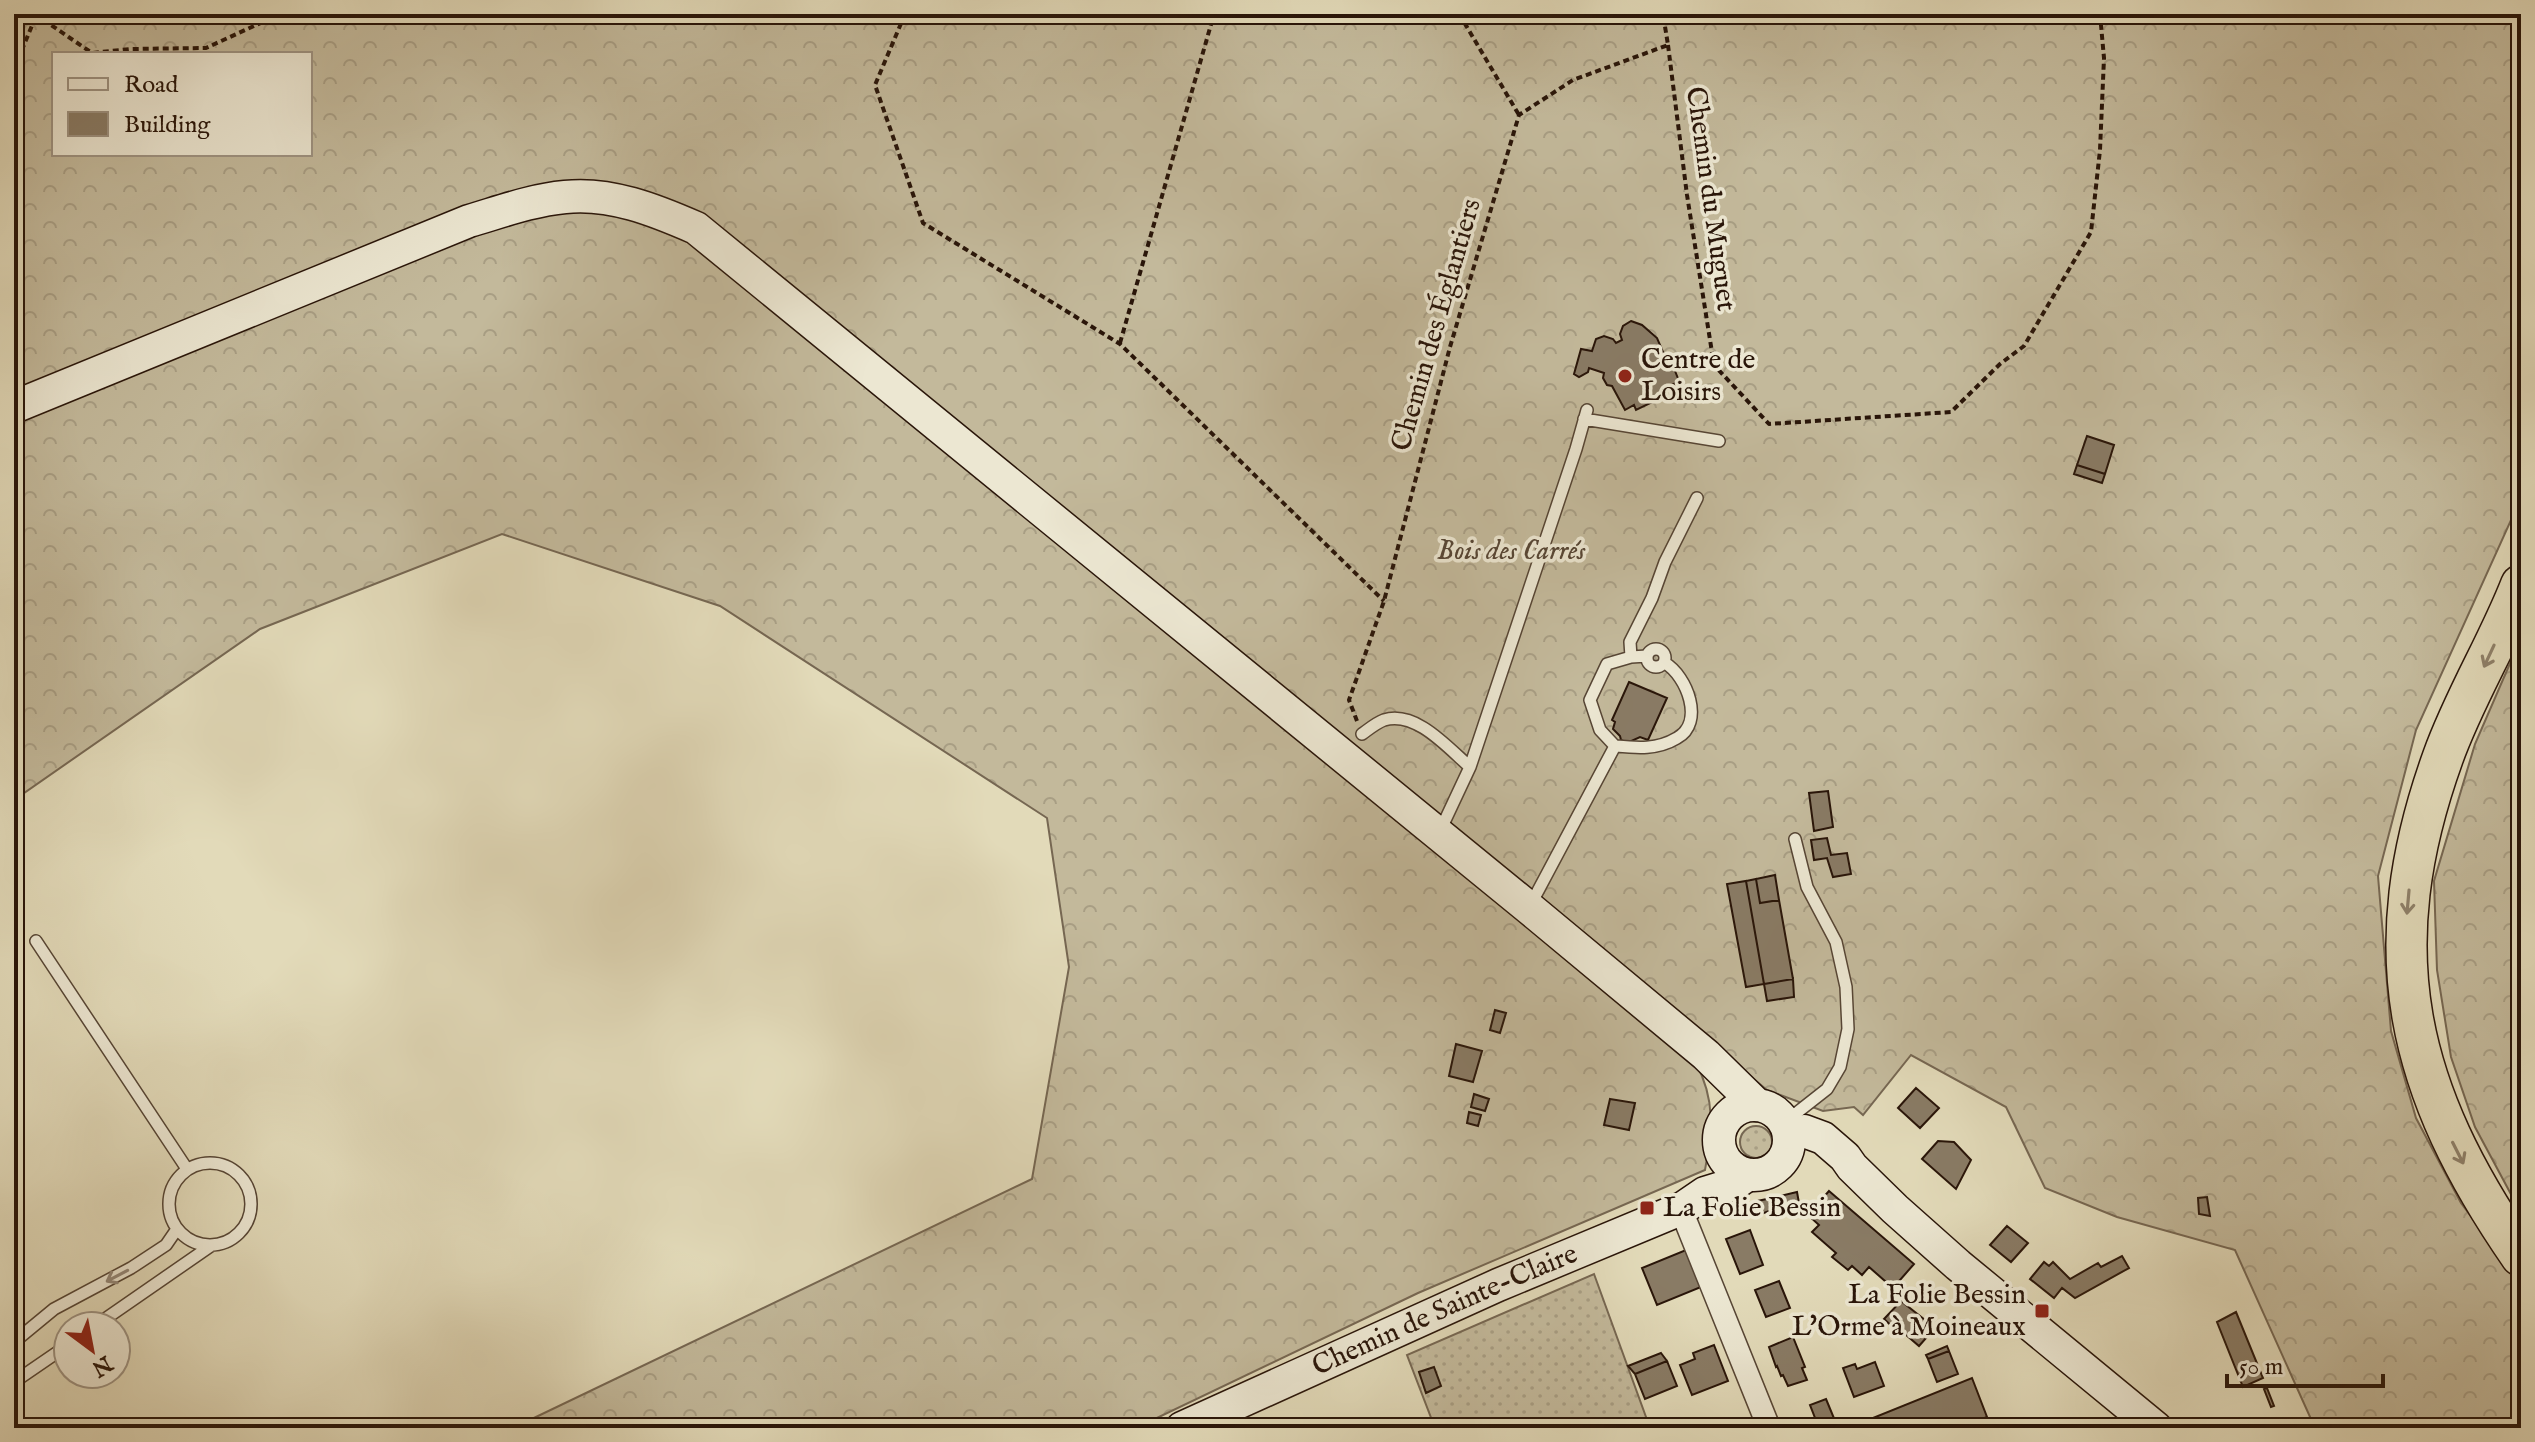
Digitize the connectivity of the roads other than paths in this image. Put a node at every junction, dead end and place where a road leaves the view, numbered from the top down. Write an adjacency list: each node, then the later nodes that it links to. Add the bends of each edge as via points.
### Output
1 (14, 407): 9 (main road, via 483,217 566,197 597,197 649,208 696,228)
2 (1719, 441): 8 (lane, via 1586,414)
3 (1697, 498): 5 (lane, via 1630,642)
4 (2521, 585): 22 (highway, one-way to 22, via 2444,753 2427,803 2413,861 2406,928 2410,1004 2430,1089 2475,1186)
5 (1631, 657): 7 (lane, via 1607,664 1590,700 1600,730); 7 (lane, via 1661,650 1691,699 1689,727 1679,738 1648,749)
6 (1362, 734): 8 (lane, via 1381,721 1413,722)
7 (1615, 746): 11 (lane)
8 (1470, 767): 9 (lane)
9 (1438, 835): 11 (main road)
10 (1795, 839): 16 (lane, via 1807,887 1836,942 1848,1029 1840,1067)
11 (1529, 908): 13 (main road)
12 (36, 941): 17 (lane)
13 (1706, 1055): 14 (main road); 15 (main road, via 1723,1104)
14 (1757, 1105): 15 (main road, via 1737,1109); 16 (main road, via 1778,1114)
15 (1722, 1136): 18 (main road, via 1730,1166); 19 (main road)
16 (1787, 1137): 18 (main road, via 1775,1169); 29 (main road, via 1804,1131 1823,1138 1963,1269)
17 (187, 1169): 20 (lane, via 170,1190 170,1217); 21 (lane, via 199,1163 226,1165 247,1184 251,1211 246,1224 237,1235)
18 (1747, 1175): 19 (main road, Chemin de Sainte-Claire)
19 (1694, 1201): 27 (main road, Chemin de Sainte-Claire); 28 (street, via 1686,1222)
20 (177, 1229): 21 (lane, via 186,1238); 24 (lane, one-way to 24, via 166,1245 54,1309)
21 (212, 1245): 23 (lane)
22 (2521, 1256)
23 (118, 1310)
24 (14, 1342)
25 (52, 1356): 26 (lane)
26 (14, 1382)
27 (1182, 1428)
28 (1769, 1428)
29 (2156, 1428)

